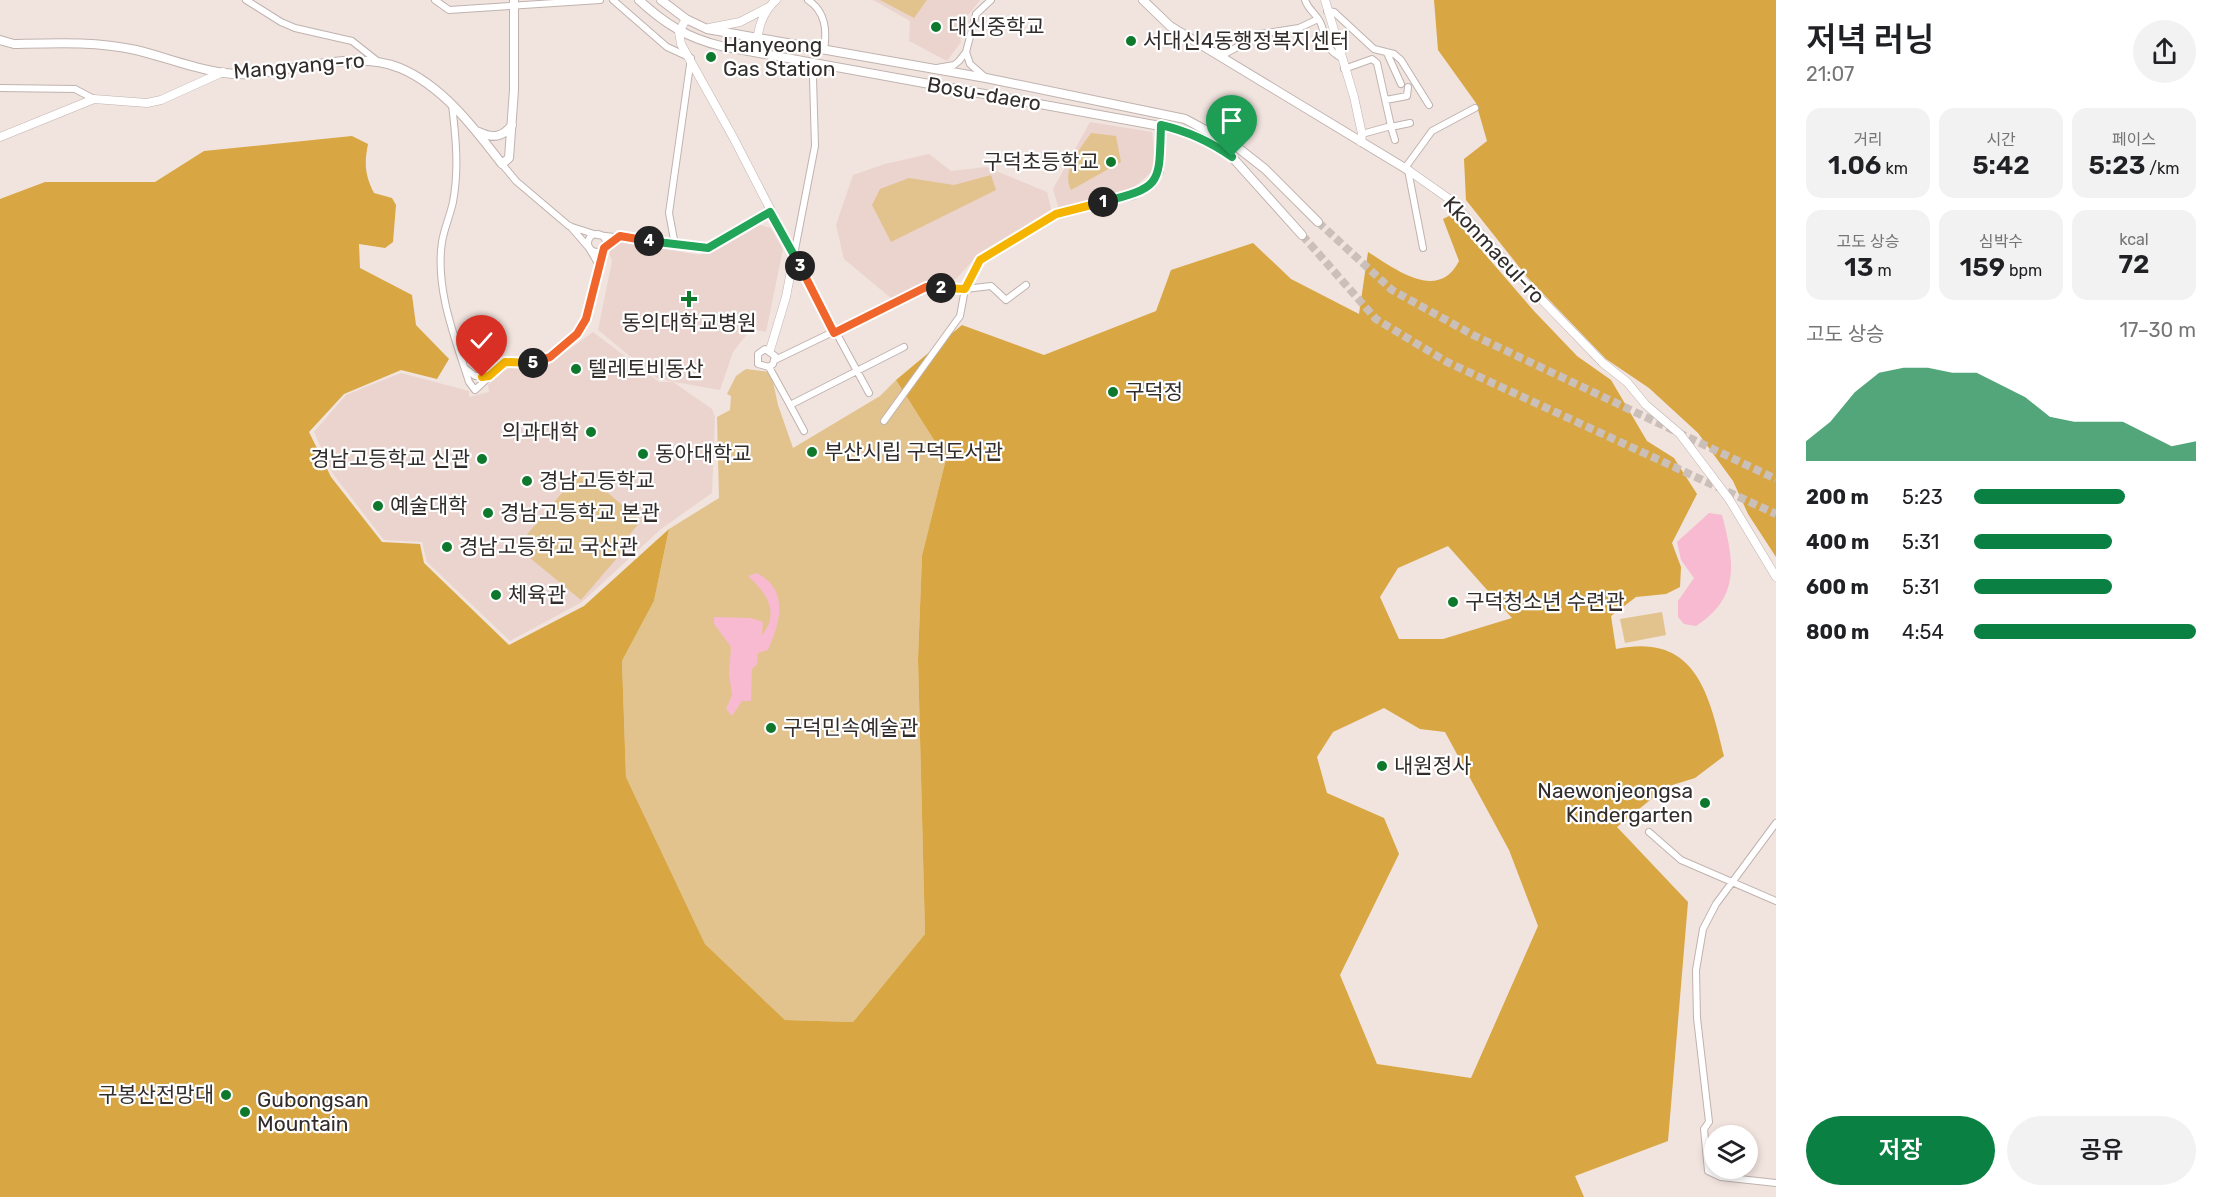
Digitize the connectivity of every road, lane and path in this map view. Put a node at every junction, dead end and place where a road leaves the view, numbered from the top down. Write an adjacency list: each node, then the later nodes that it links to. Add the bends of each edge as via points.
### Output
1 (246, 0): 29 (street, via 280,22 352,41)
2 (435, 0): 13 (street, via 449,10)
3 (600, 0): 13 (street)
4 (613, 0): 28 (street, via 667,47)
5 (639, 0): 19 (main road, Bosu-daero)
6 (661, 0): 16 (main road, Bosu-daero)
7 (776, 0): 14 (street)
8 (808, 0): 22 (street, via 818,6 824,20)
9 (991, 0): 23 (street, via 976,14)
10 (1143, 0): 26 (main road, Kkonmaeul-ro, via 1170,26)
11 (1305, 0): 17 (street)
12 (1325, 0): 15 (street)
13 (514, 3): 44 (main road)
14 (769, 7): 18 (street, via 740,22); 20 (street)
15 (1327, 11): 25 (street, via 1334,12 1374,49); 27 (street)
16 (686, 19): 18 (main road, Bosu-daero); 19 (street)
17 (1318, 19): 26 (street, via 1261,34); 27 (street, via 1327,46)
18 (707, 29): 20 (main road, Bosu-daero)
19 (679, 32): 24 (main road, Bosu-daero, via 704,42); 28 (street, via 681,44)
20 (757, 38): 22 (main road, Bosu-daero); 24 (street)
21 (0, 40): 33 (main road, Mangyang-ro, via 14,44 100,43)
22 (824, 50): 32 (main road, Bosu-daero)
23 (966, 51): 32 (street, via 954,65); 34 (street, via 970,64)
24 (755, 52): 30 (main road, Bosu-daero)
25 (1387, 53): 35 (street); 41 (street, via 1401,60)
26 (1221, 56): 49 (main road, Kkonmaeul-ro)
27 (1340, 57): 31 (street)
28 (691, 58): 53 (street); 59 (street, via 669,213)
29 (376, 60): 33 (main road, Mangyang-ro, via 249,74); 40 (main road, Mangyang-ro, via 403,69)
30 (816, 64): 45 (main road, Bosu-daero); 63 (street, via 815,146)
31 (1344, 69): 39 (street, via 1375,58); 49 (street)
32 (931, 70): 34 (main road, Bosu-daero)
33 (223, 72): 38 (street, via 147,103)
34 (986, 78): 54 (main road, Bosu-daero, via 1185,119 1238,147)
35 (1401, 84)
36 (1408, 87): 39 (street, via 1407,96)
37 (0, 88): 38 (street, via 75,89)
38 (94, 99): 48 (street)
39 (1386, 100): 47 (street)
40 (452, 105): 46 (main road, Mangyang-ro); 71 (street, via 457,158 453,201 442,243 442,282)
41 (1430, 105)
42 (1475, 108): 52 (street, via 1432,131 1408,160)
43 (1410, 123): 47 (street)
44 (512, 124): 46 (main road, Mangyang-ro, via 502,135 493,136 482,134); 51 (main road, via 509,158)
45 (1161, 125): 57 (main road, Bosu-daero, via 1182,130 1232,157); 66 (street, via 1160,172 1149,186 1133,196 1056,214 980,260)
46 (473, 126): 51 (main road, Mangyang-ro)
47 (1391, 127): 49 (street); 50 (street)
48 (0, 137)
49 (1362, 138): 52 (main road, Kkonmaeul-ro)
50 (1395, 140)
51 (502, 164): 55 (street)
52 (1406, 169): 62 (street); 79 (street, Kkonmaeul-ro, via 1452,201 1578,337 1680,434 1729,499)
53 (770, 212): 59 (street, via 708,248); 63 (street)
54 (1318, 222)
55 (569, 226): 56 (street); 60 (street)
56 (597, 234): 58 (street); 60 (street, via 590,237); 61 (street, via 604,239)
57 (1302, 235)
58 (620, 236): 59 (street); 61 (street)
59 (675, 245)
60 (589, 248): 61 (street, via 597,252); 64 (street)
61 (604, 248): 64 (street)
62 (1423, 248)
63 (794, 255): 67 (street); 69 (street)
64 (599, 265): 74 (street, via 586,319 577,334 550,357 533,363 505,362)
65 (1026, 285): 66 (street, via 1006,300 991,286)
66 (965, 289): 67 (street, via 926,287); 77 (street, via 960,316)
67 (834, 333): 70 (street); 73 (street)
68 (904, 347): 73 (street)
69 (770, 350): 70 (street); 72 (street, via 761,351 757,358 758,364)
70 (775, 360): 72 (street)
71 (464, 365): 74 (street, via 475,376); 74 (street, via 475,390)
72 (768, 367): 76 (street)
73 (857, 371): 75 (street); 76 (street)
74 (489, 376)
75 (869, 393)
76 (790, 405): 78 (street)
77 (884, 421)
78 (804, 431)
79 (1776, 577)
80 (1776, 823): 82 (street)
81 (1650, 832): 82 (street, via 1681,860)
82 (1733, 883): 83 (street); 84 (street, via 1703,929 1696,970 1708,1122 1704,1129 1705,1160 1708,1171 1721,1177)
83 (1776, 901)
84 (1776, 1184)

